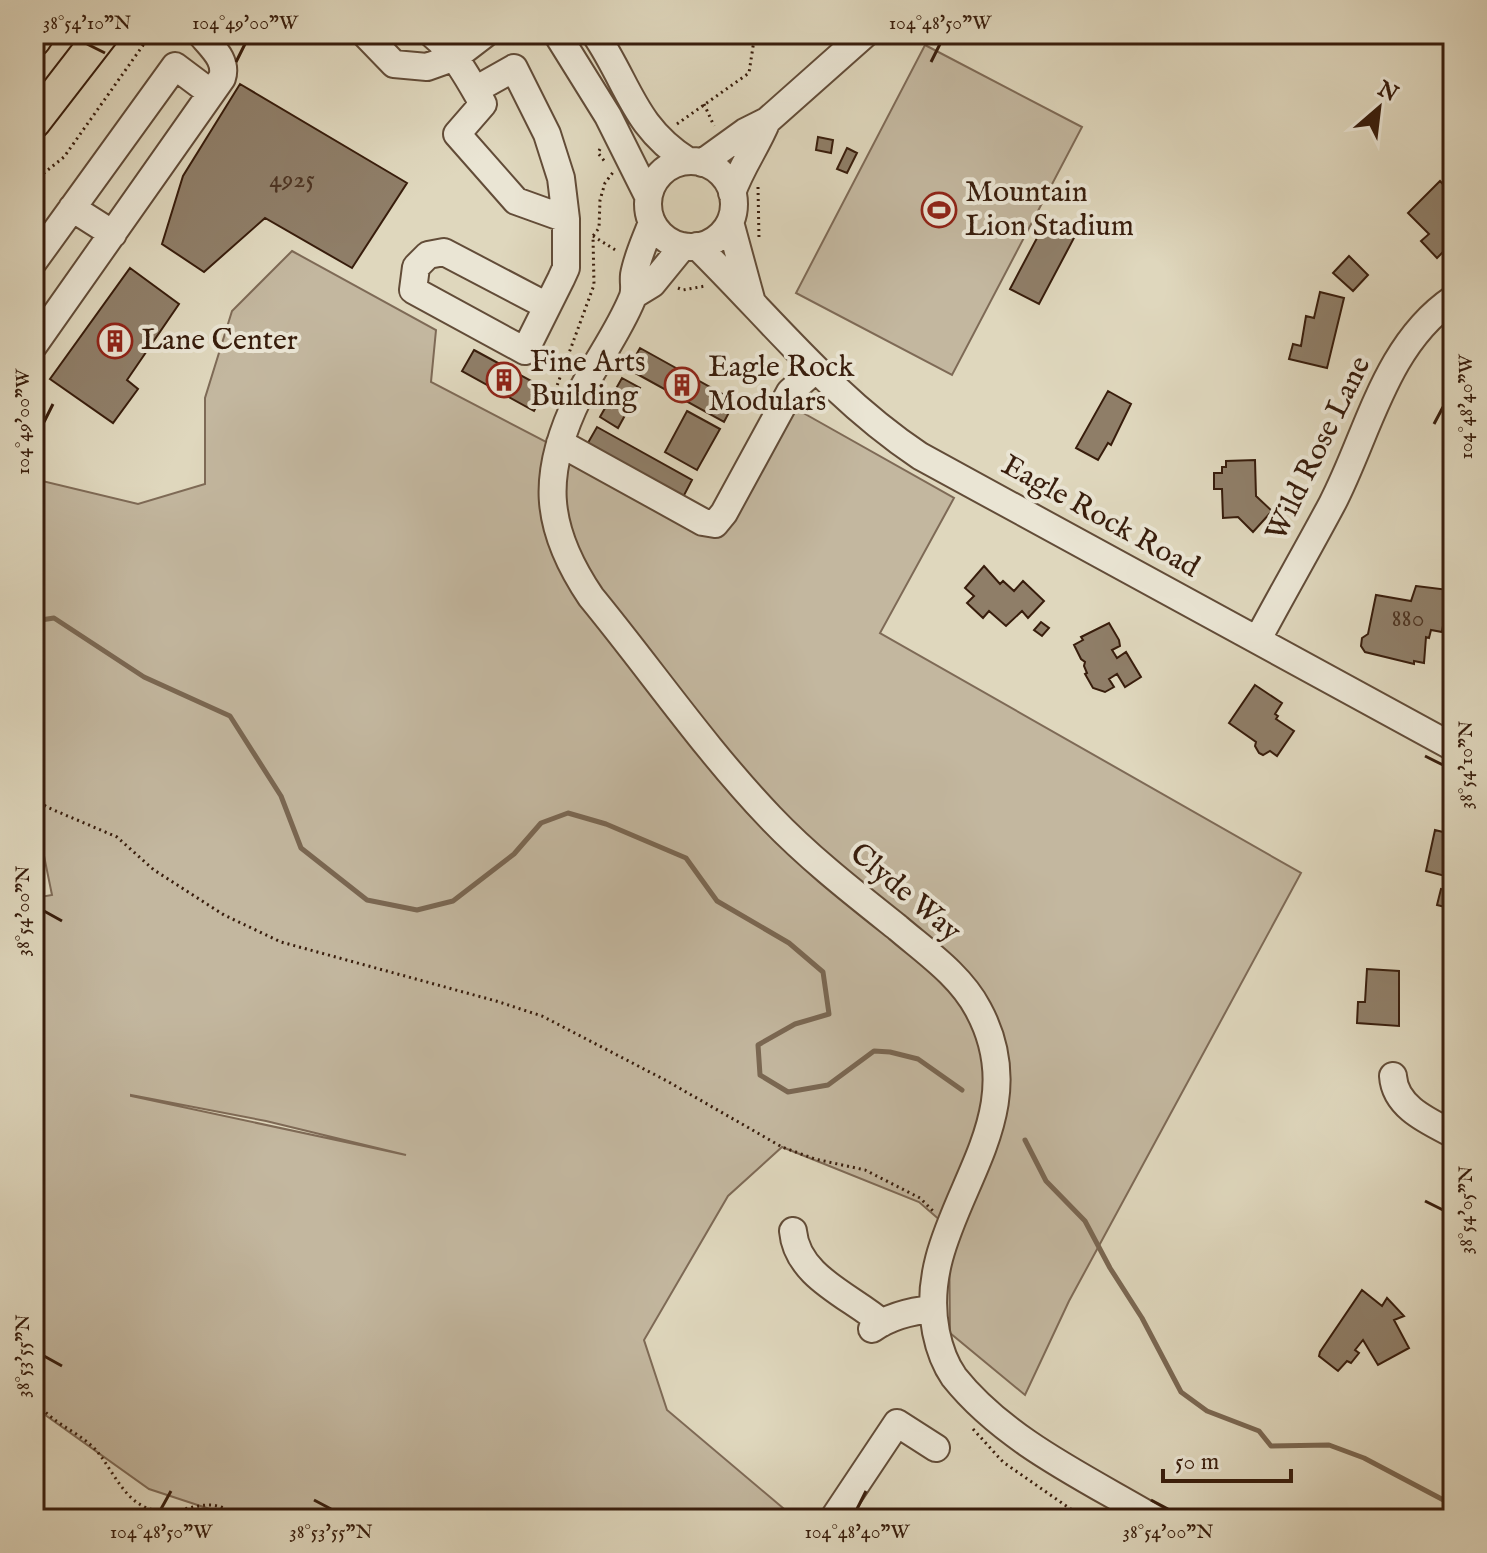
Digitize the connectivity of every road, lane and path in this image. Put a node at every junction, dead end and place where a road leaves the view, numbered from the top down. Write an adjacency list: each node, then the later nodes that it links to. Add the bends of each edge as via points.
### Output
1 (38, 34): 12 (main road)
2 (102, 34): 19 (main road)
3 (151, 34): 24 (path, via 64,157)
4 (199, 34): 14 (street); 16 (street, via 225,71)
5 (365, 34): 13 (street, via 394,64 427,67)
6 (432, 34): 13 (street)
7 (485, 34): 13 (street)
8 (557, 34): 27 (street, via 608,116)
9 (595, 34): 20 (street)
10 (750, 34): 17 (path, via 754,40 749,73)
11 (865, 34): 18 (street)
12 (34, 40)
13 (455, 57): 15 (street)
14 (175, 66): 16 (street); 28 (street)
15 (475, 90): 29 (street, via 483,104 457,134 516,201); 29 (street, via 514,68 547,134 561,178)
16 (211, 93): 32 (street)
17 (704, 104): 20 (path); 21 (path)
18 (767, 121): 21 (street); 26 (street)
19 (34, 122)
20 (657, 138): 22 (street)
21 (727, 145): 22 (street)
22 (695, 162): 26 (street, via 716,169); 27 (street, via 673,164 661,172)
23 (620, 164): 33 (path, via 605,183 599,228)
24 (34, 181)
25 (758, 185): 34 (path)
26 (732, 193): 31 (street, Eagle Rock Road)
27 (648, 196): 30 (street)
28 (72, 208): 32 (street); 37 (street)
29 (566, 219): 43 (street, via 566,268)
30 (652, 222): 35 (street, Eagle Rock Road, via 670,242); 40 (street, via 634,274)
31 (730, 222): 35 (street, via 710,242); 41 (street, Eagle Rock Road)
32 (113, 234): 44 (street)
33 (593, 236): 36 (path); 46 (path, via 594,285)
34 (759, 241)
35 (690, 246): 40 (street); 41 (street, Eagle Rock Road)
36 (617, 252)
37 (34, 261)
38 (667, 285): 39 (path, via 683,290)
39 (707, 286)
40 (634, 295): 47 (street, Clyde Way, via 579,396)
41 (751, 299): 45 (street, Eagle Rock Road)
42 (1453, 299): 48 (street, Wild Rose Lane, via 1425,322 1393,367 1332,504)
43 (547, 306): 43 (street, via 525,351 413,290 416,267 428,255 444,252)
44 (34, 345)
45 (815, 370): 47 (street, via 790,392 715,524); 48 (street, Eagle Rock Road, via 920,456)
46 (549, 412)
47 (560, 443): 53 (street, Clyde Way, via 552,478 556,527 567,558 591,597 770,817 937,960 978,1007 993,1045 995,1103 987,1138)
48 (1258, 639): 49 (street, Eagle Rock Road)
49 (1453, 747)
50 (34, 799): 53 (path, via 117,837 154,870 224,915 281,942 542,1016 782,1147 865,1170 907,1191)
51 (1393, 1076): 52 (street, via 1400,1100)
52 (1453, 1134)
53 (949, 1227): 55 (street, Clyde Way, via 935,1271)
54 (793, 1231): 55 (street, via 808,1265 877,1326)
55 (933, 1309): 62 (street, Clyde Way, via 937,1338 952,1374 992,1415 1033,1447)
56 (34, 1399): 59 (path, via 46,1416 94,1448 123,1489 145,1508 165,1512 207,1504 228,1507)
57 (975, 1432): 61 (path, via 1003,1462)
58 (936, 1448): 60 (street, via 897,1423)
59 (239, 1519)
60 (833, 1519)
61 (1085, 1519)
62 (1155, 1519)

